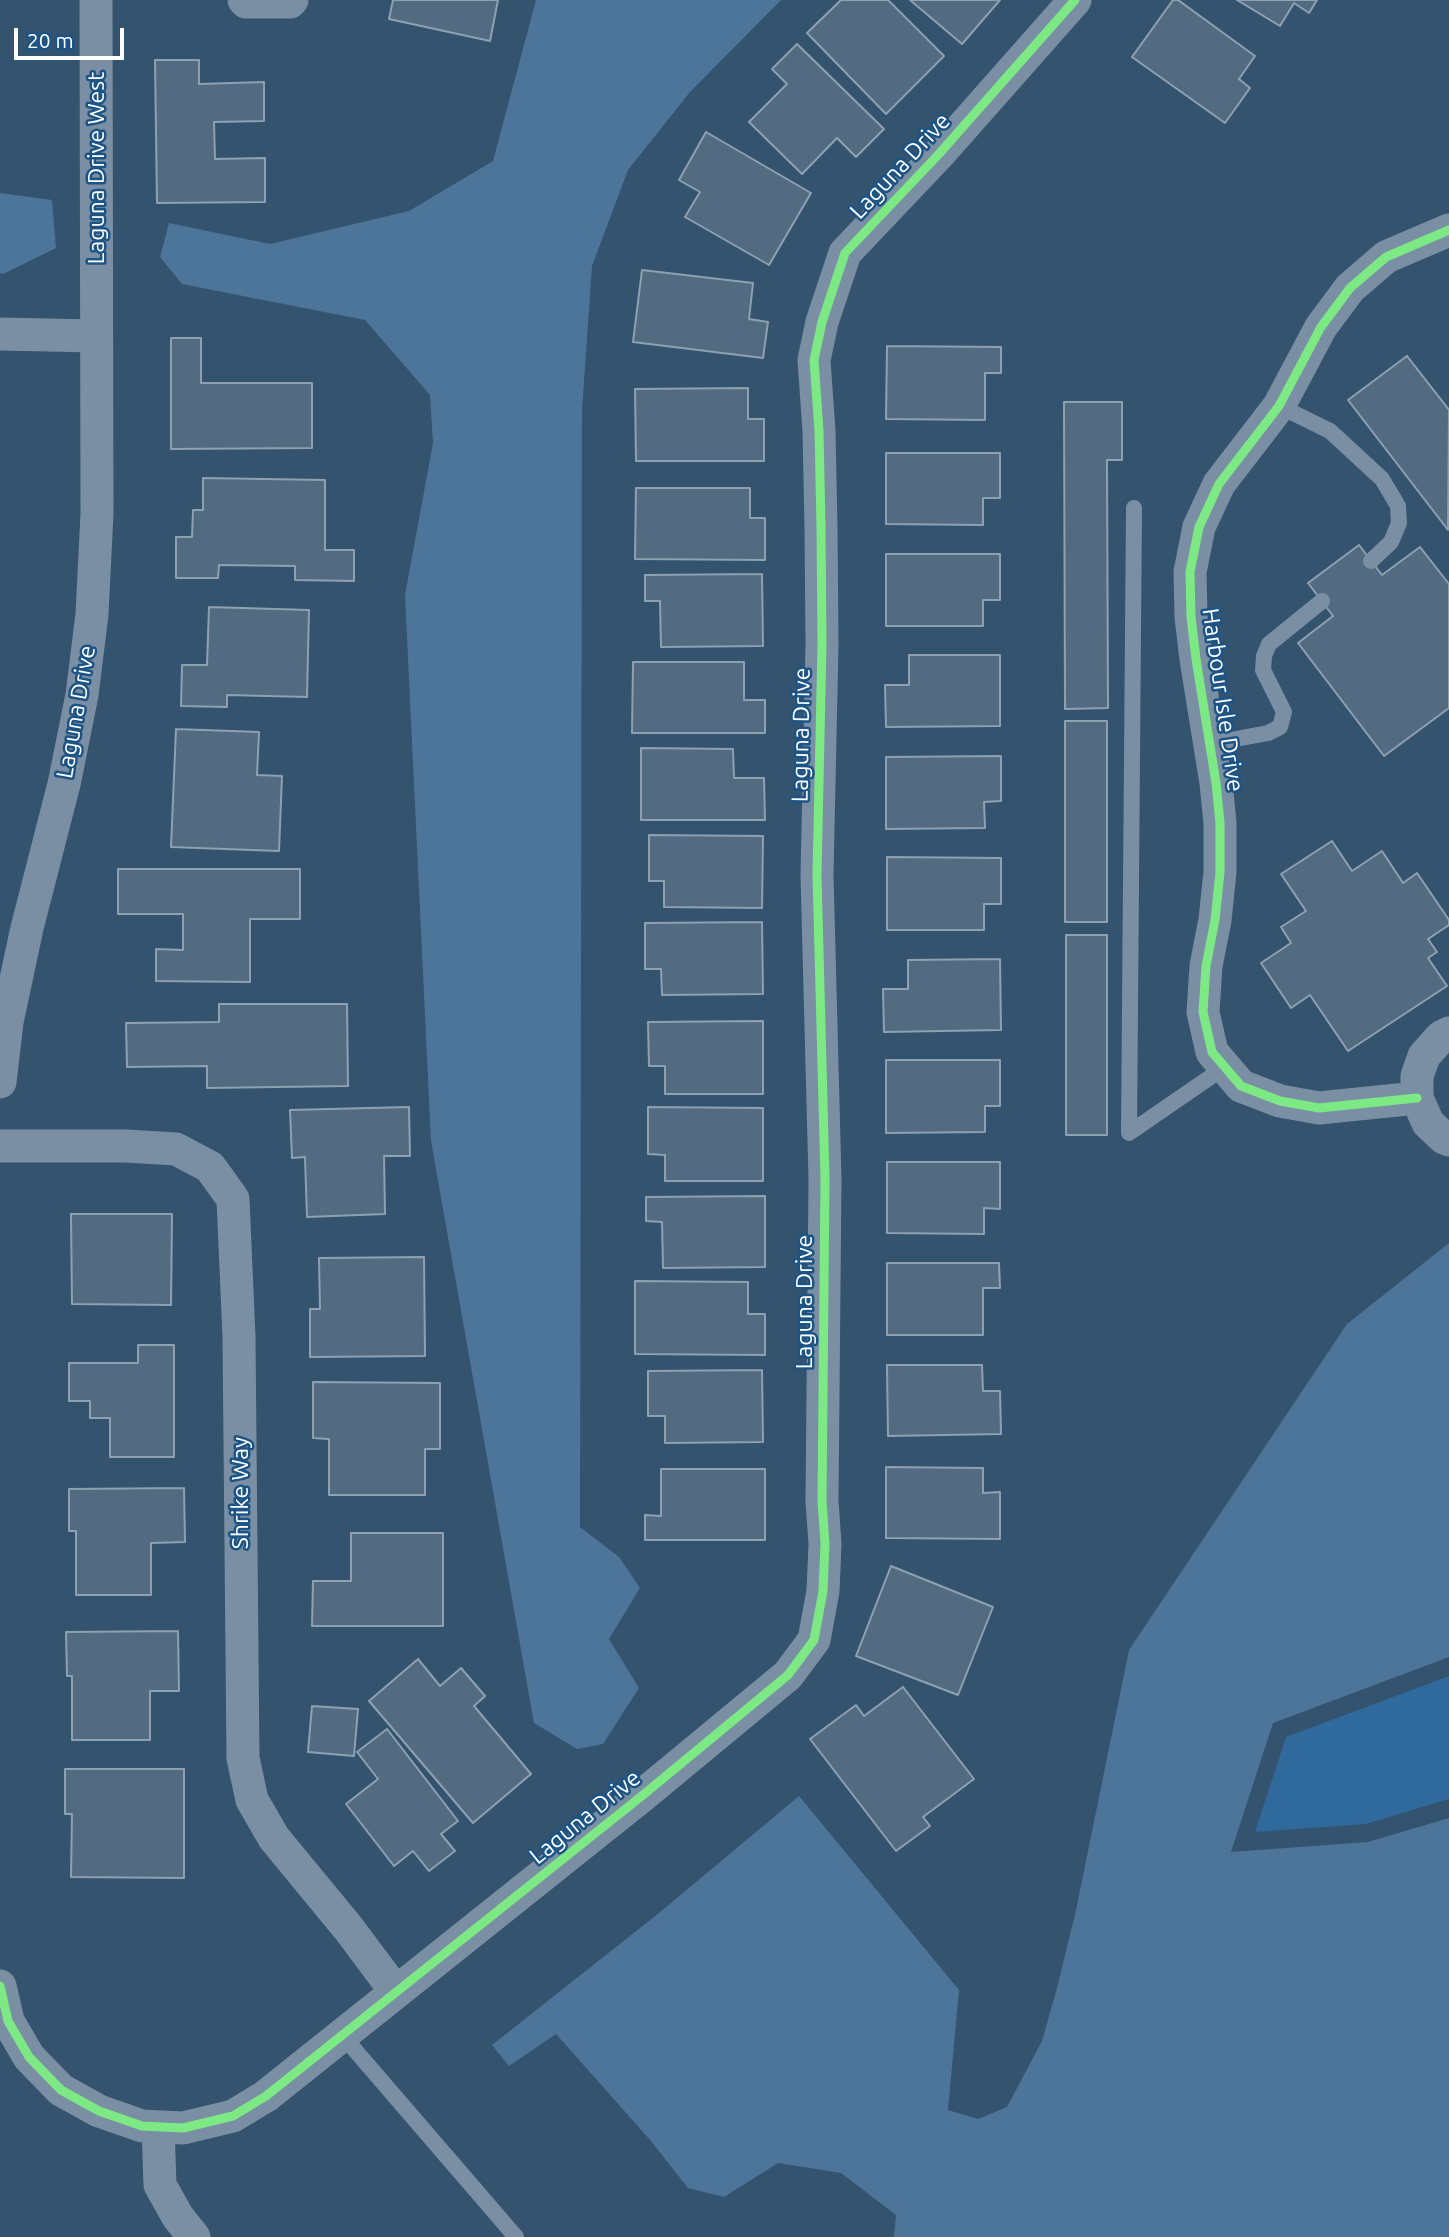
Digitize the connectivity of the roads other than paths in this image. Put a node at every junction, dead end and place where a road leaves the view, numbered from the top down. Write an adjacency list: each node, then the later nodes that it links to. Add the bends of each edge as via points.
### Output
1 (96, 0): 7 (street, Laguna Drive West)
2 (244, 0): 3 (street)
3 (292, 0)
4 (1075, 0): 20 (street, Laguna Drive, via 845,253 814,360 822,644 817,876 825,1179 825,1544 814,1640 788,1675)
5 (1449, 230): 8 (street, Harbour Isle Drive, via 1386,257 1350,288 1321,327)
6 (0, 334): 7 (street)
7 (96, 336): 15 (street, Laguna Drive, via 97,514 82,695 27,928)
8 (1279, 406): 10 (lane, via 1331,432 1382,479 1393,497 1399,523 1391,542); 12 (street, Harbour Isle Drive, via 1219,484 1199,527 1190,572 1191,617)
9 (1134, 508): 14 (lane, via 1129,1133)
10 (1371, 561)
11 (1322, 601): 12 (lane, via 1269,644 1264,656 1263,670 1284,712 1280,727)
12 (1209, 744): 14 (street, Harbour Isle Drive, via 1220,823 1220,872 1203,1012 1212,1052)
13 (1449, 1032): 16 (street, via 1424,1056 1417,1076)
14 (1225, 1067): 16 (street, Harbour Isle Drive, via 1241,1086 1280,1101 1319,1108)
15 (0, 1082)
16 (1417, 1098): 17 (street, via 1428,1123)
17 (1449, 1140)
18 (0, 1146): 20 (street, Shrike Way, via 176,1149 210,1167 233,1199 239,1337 243,1758 252,1800 274,1838)
19 (0, 1986): 22 (street, Laguna Drive, via 8,2021 29,2057 61,2090 99,2112)
20 (396, 1992): 21 (street, Laguna Drive)
21 (342, 2035): 22 (street, Laguna Drive, via 233,2116 183,2127); 24 (lane)
22 (158, 2127): 23 (street, via 160,2185)
23 (194, 2237)
24 (516, 2237)

